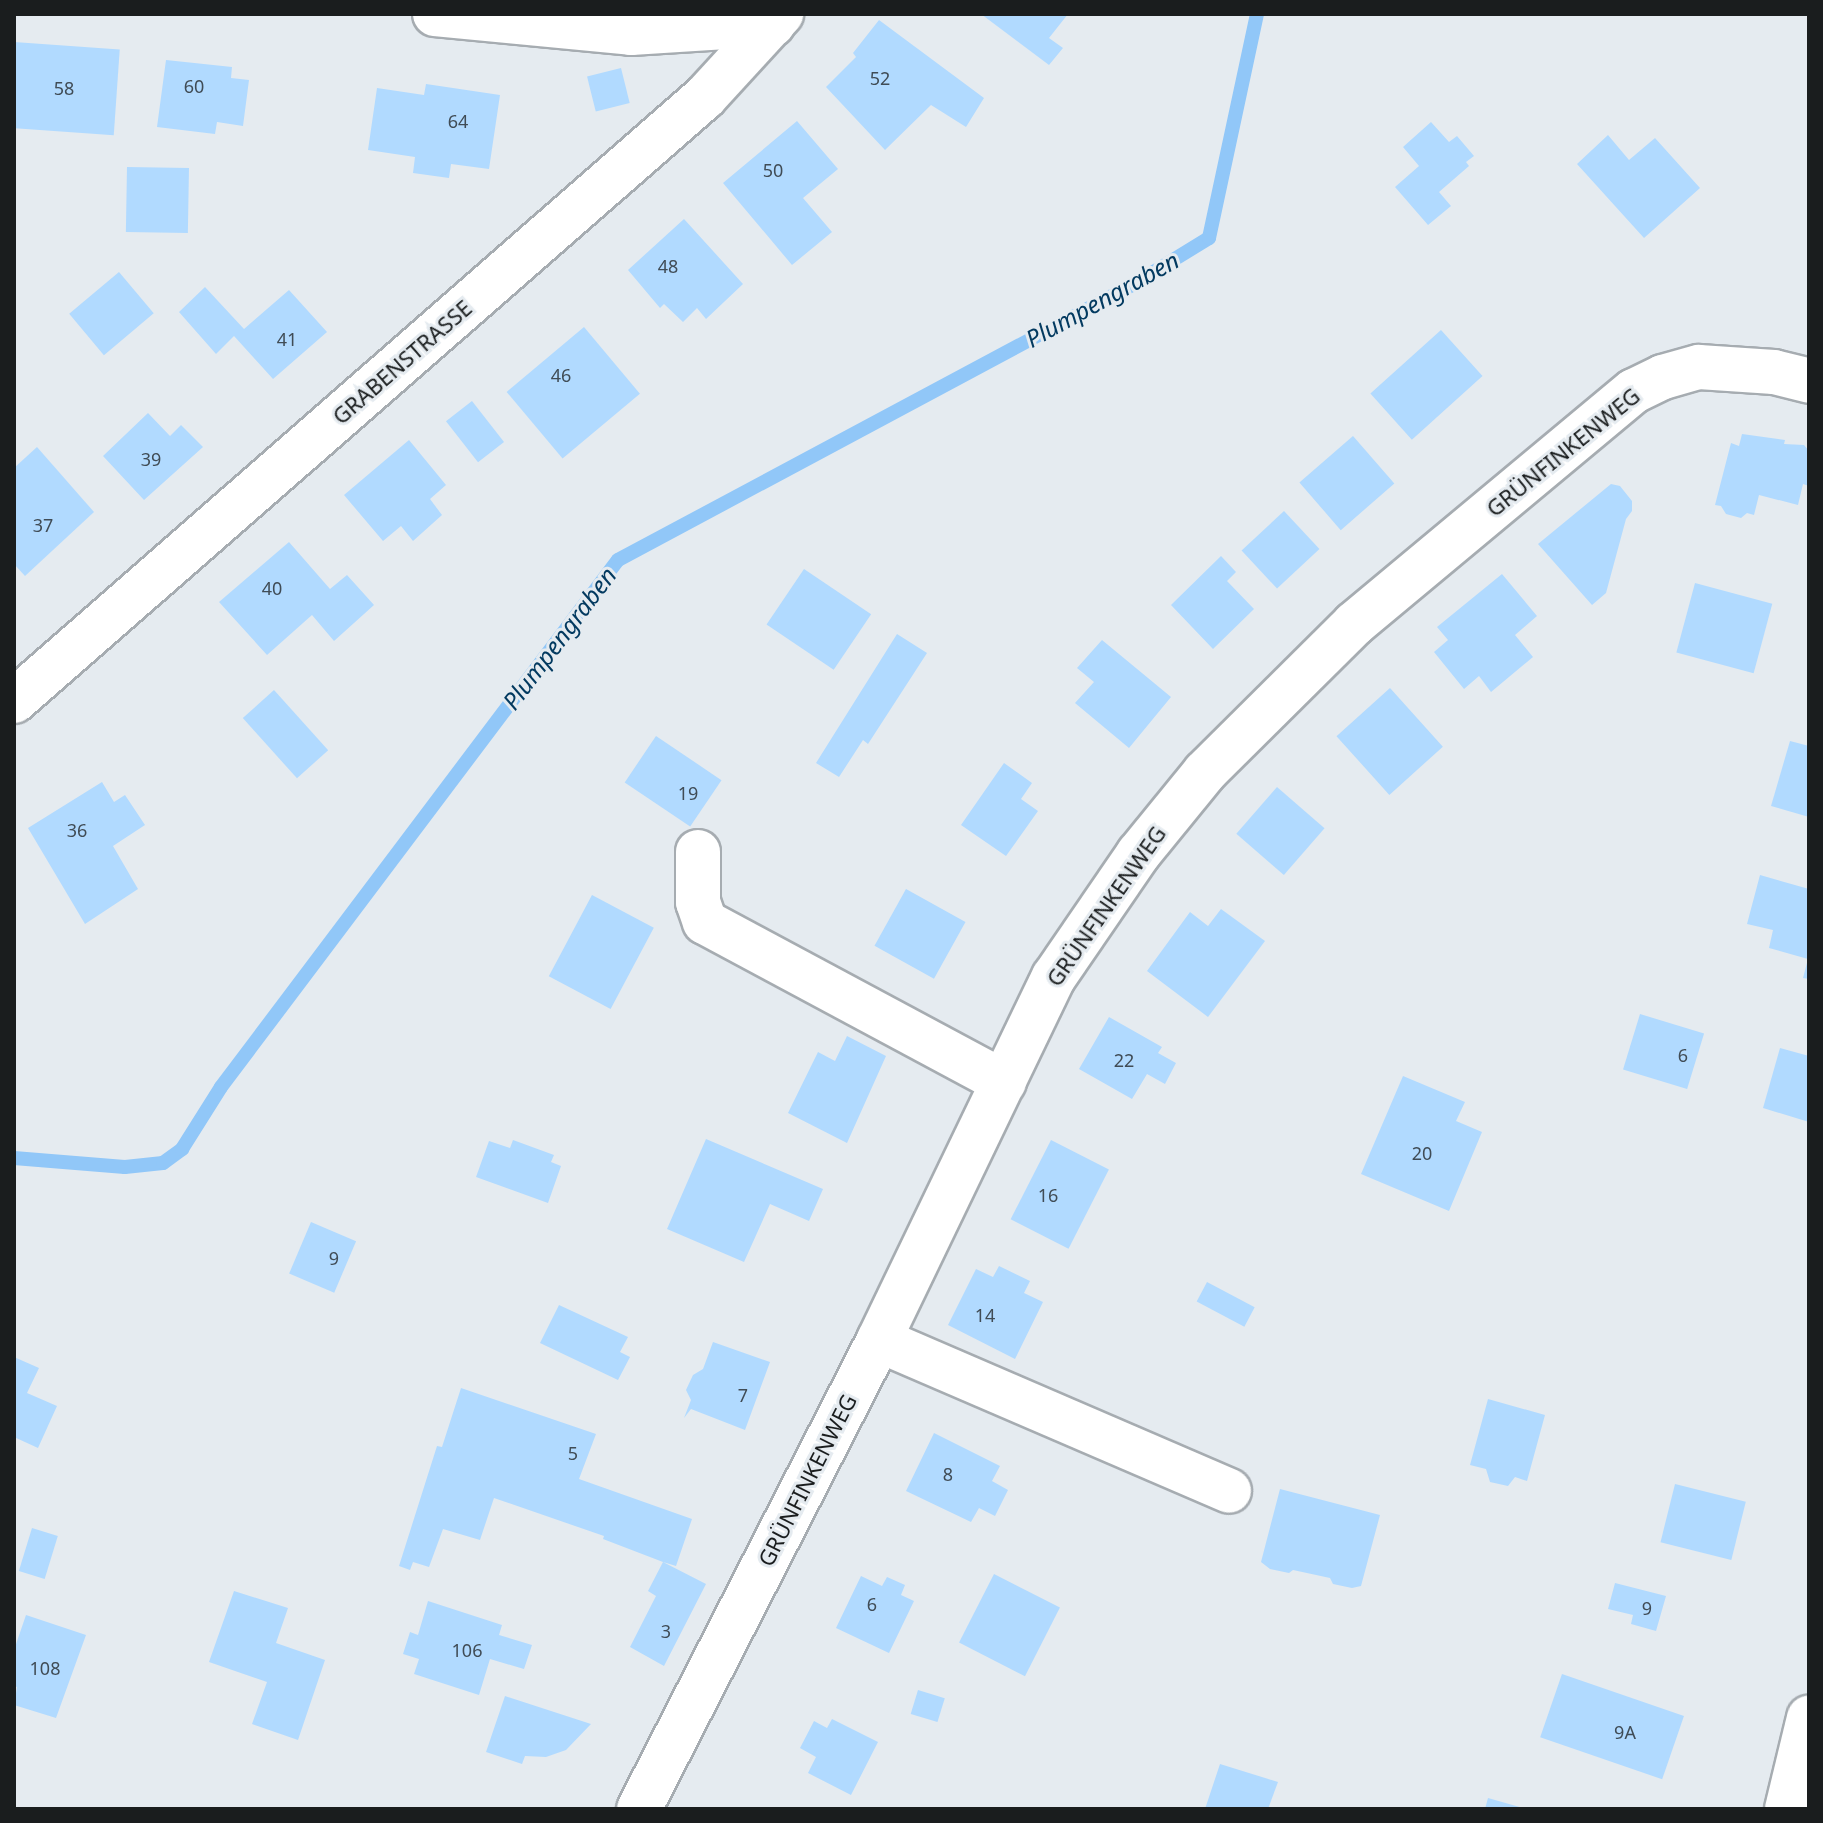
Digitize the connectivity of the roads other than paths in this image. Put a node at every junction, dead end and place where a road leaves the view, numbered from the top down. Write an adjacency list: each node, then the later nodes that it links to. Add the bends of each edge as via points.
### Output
1 (435, 14): 2 (street, via 631,33)
2 (777, 19): 4 (street, GRABENSTRASSE, via 695,106)
3 (1809, 381): 6 (street, GRÜNFINKENWEG, via 1774,372 1699,367 1634,391 1354,624 1205,772 1139,853 1054,977)
4 (14, 701)
5 (698, 852): 6 (street, via 698,902 705,922)
6 (1004, 1082): 7 (street, GRÜNFINKENWEG)
7 (879, 1340): 8 (street); 10 (street, GRÜNFINKENWEG)
8 (1229, 1491)
9 (1809, 1718): 11 (street)
10 (639, 1809)
11 (1787, 1809)

